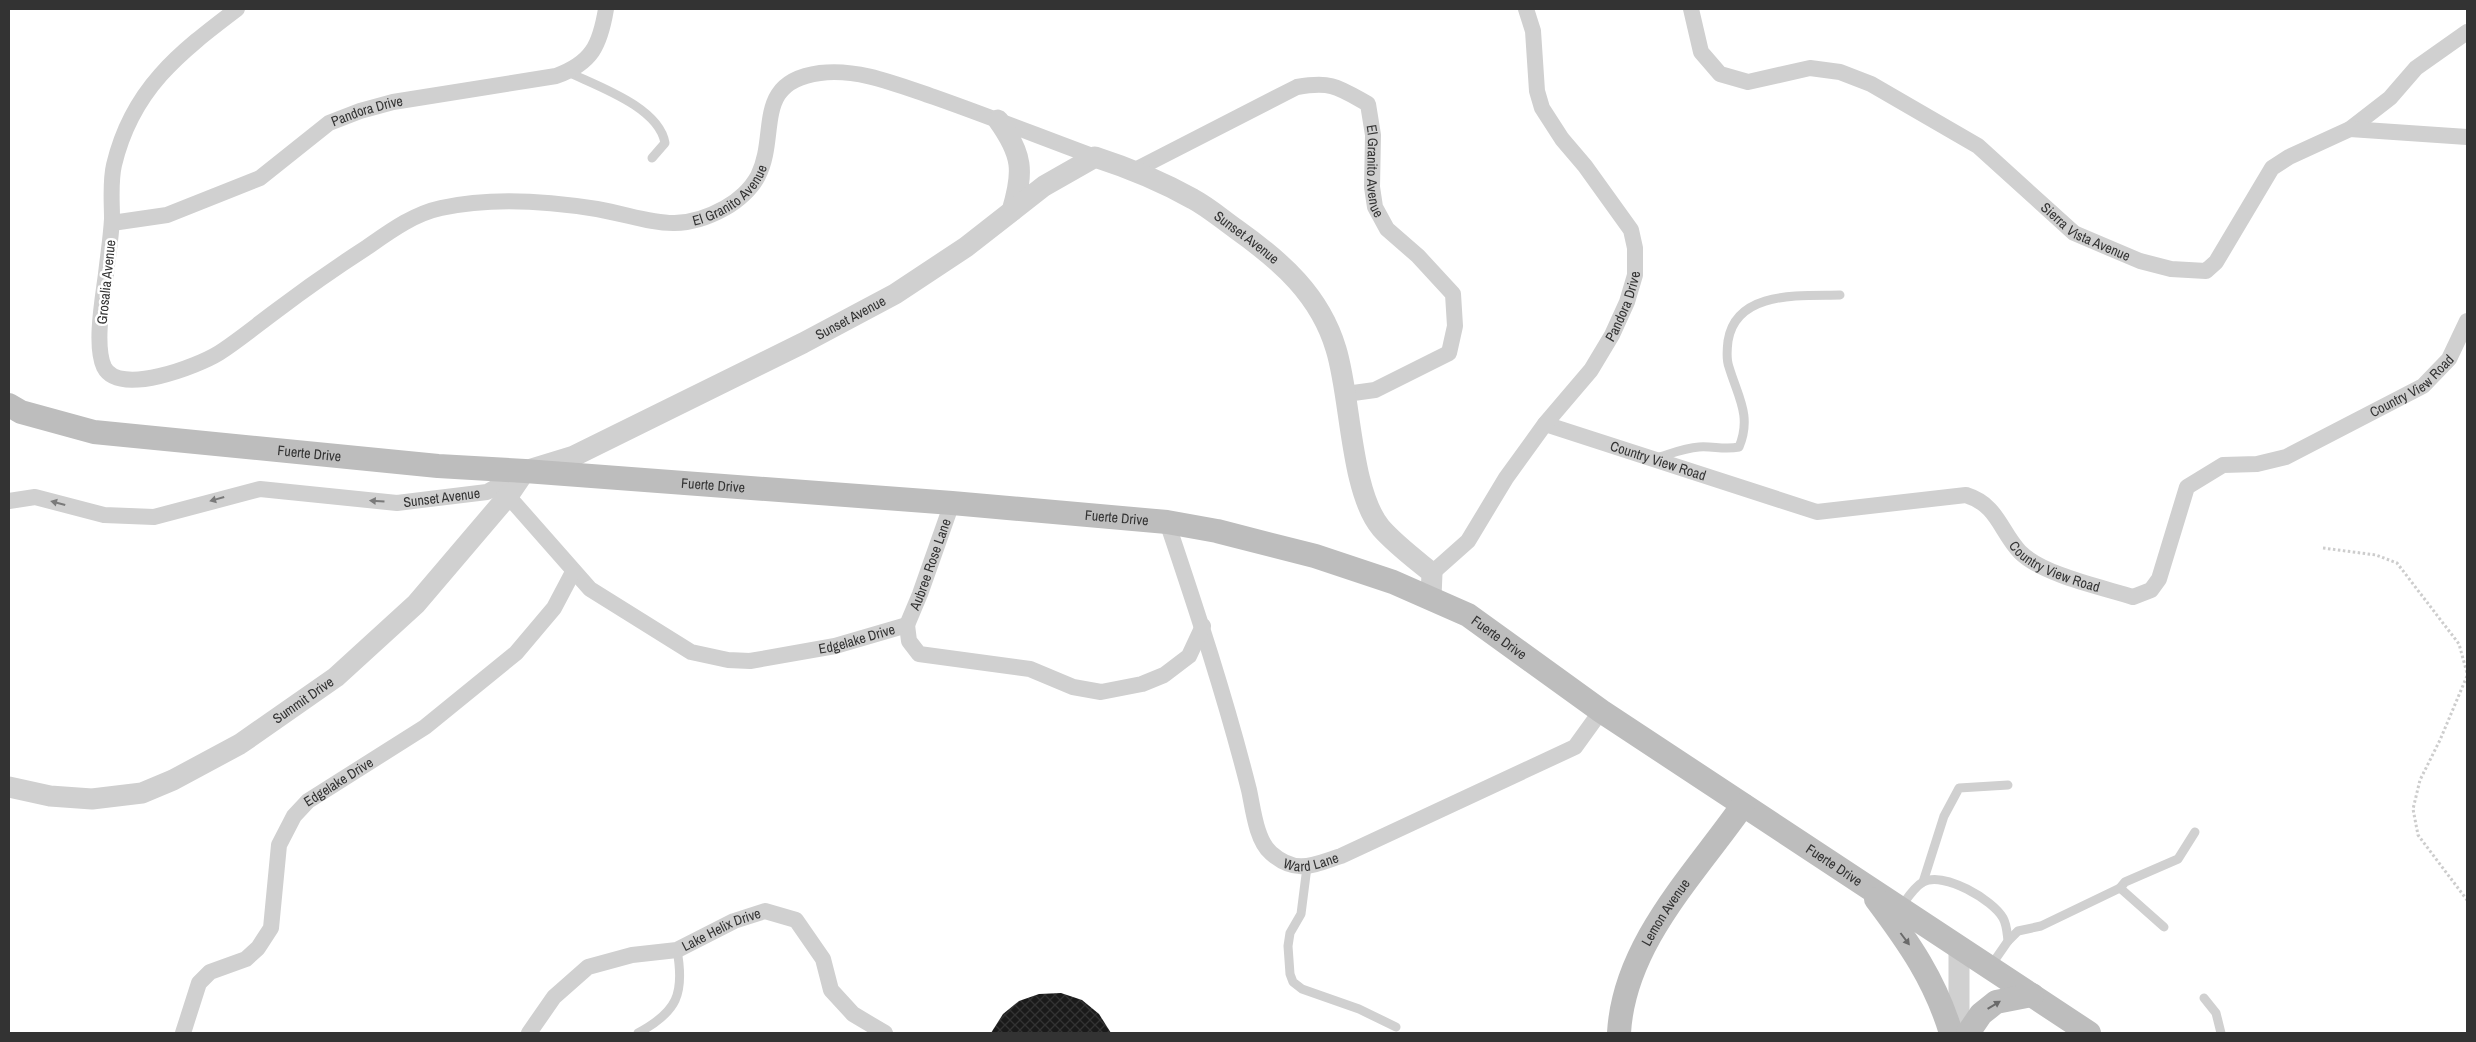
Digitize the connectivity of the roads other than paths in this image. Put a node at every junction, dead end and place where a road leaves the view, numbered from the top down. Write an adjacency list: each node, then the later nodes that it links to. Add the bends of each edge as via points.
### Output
1 (237, 9): 14 (street, Grosalia Avenue, via 175,58 150,86 123,137 114,167)
2 (606, 9): 6 (street, Pandora Drive, via 602,32 593,51 585,61)
3 (1526, 9): 20 (street, Pandora Drive, via 1533,31 1537,91 1542,108 1631,230 1635,248 1635,275 1612,335 1591,370)
4 (1691, 9): 8 (street, Sierra Vista Avenue, via 1701,52 1720,74 1748,82 1810,68 1840,72 1871,84 1978,146 2074,233 2140,261 2171,269 2206,272 2216,262 2272,168)
5 (2467, 32): 8 (street, Sierra Vista Avenue, via 2416,68 2390,98)
6 (568, 72): 10 (lane, via 629,102 654,120 663,132 665,143); 14 (street, Pandora Drive, via 498,87 393,102 360,111 329,123 260,178 166,215)
7 (998, 120): 11 (street, El Granito Avenue); 13 (street, via 1020,159 1020,185); 15 (street, El Granito Avenue, via 887,81 838,73 802,77 788,83 779,94 771,113 760,173 751,186 738,200 703,218 674,225 568,206 513,202 454,206 422,214 394,228)
8 (2350, 129): 9 (street)
9 (2467, 137)
10 (652, 158)
11 (1095, 158): 12 (street, Sunset Avenue); 13 (street, Sunset Avenue, via 1058,177)
12 (1135, 170): 18 (street, Sunset Avenue, via 1194,200 1261,246 1292,274 1327,325 1342,370); 18 (street, El Granito Avenue, via 1296,87 1319,83 1336,86 1368,104 1373,135 1375,207 1388,229 1453,294 1455,326 1449,353 1375,390)
13 (1012, 211): 22 (street, Sunset Avenue, via 966,247 895,294 837,325 574,456)
14 (112, 224): 15 (street, Grosalia Avenue, via 100,344 105,368 122,380 163,375 218,354)
15 (308, 287)
16 (1840, 295): 21 (lane, via 1779,297 1751,306 1739,315 1730,330 1727,347 1728,364 1746,415 1739,447 1725,450 1682,449)
17 (2467, 321): 21 (street, Country View Road, via 2449,359 2423,386 2286,457 2257,464 2223,465 2187,487 2159,579 2151,590 2133,597 2041,567 2020,552 1980,500 1966,495 1817,512)
18 (1346, 394): 28 (street, Sunset Avenue, via 1367,504 1380,527)
19 (9, 405): 22 (main road, Fuerte Drive, via 21,412 94,432 438,466)
20 (1545, 424): 21 (street, Country View Road); 28 (street, Pandora Drive, via 1506,478 1468,541)
21 (1656, 458)
22 (524, 471): 23 (street, Summit Drive); 24 (street, Sunset Avenue, one-way to 24, via 486,492 397,502 260,488 154,517 104,515 35,497); 25 (main road, Fuerte Drive)
23 (508, 496): 27 (street, Edgelake Drive); 34 (street, Summit Drive, via 416,604 387,631 336,677 240,744 142,793 92,799 50,796)
24 (9, 501)
25 (952, 503): 26 (main road, Fuerte Drive); 30 (street, Aubree Rose Lane)
26 (1167, 522): 29 (main road, Fuerte Drive, via 1314,556); 31 (street, Ward Lane)
27 (573, 572): 30 (street, Edgelake Drive, via 590,589 692,652 728,660 750,661 835,646); 50 (street, Edgelake Drive, via 554,608 516,653 425,727 308,801 294,816 279,845 271,928 246,959 210,972 199,984)
28 (1432, 573): 29 (street)
29 (1431, 597): 32 (main road, Fuerte Drive, via 1468,615)
30 (907, 625): 31 (street, Edgelake Drive, via 909,641 919,654 1030,669 1073,687 1101,692 1142,684 1164,675 1189,656)
31 (1202, 626): 37 (street, Ward Lane, via 1231,721 1260,835 1270,853 1295,868)
32 (1601, 711): 35 (main road, Fuerte Drive); 37 (street, Ward Lane, via 1576,747 1341,856)
33 (2008, 785): 38 (lane, via 1959,788 1944,816)
34 (9, 787)
35 (1743, 805): 39 (main road, Fuerte Drive); 54 (main road, Lemon Avenue, via 1651,934 1628,982)
36 (2195, 832): 40 (lane, via 2178,859 2124,882)
37 (1307, 867): 49 (lane, via 1301,914 1290,933 1288,946 1293,982 1302,989 1360,1009)
38 (1923, 882): 41 (lane); 43 (lane, via 1946,881 1962,886 1988,903 2002,917)
39 (1866, 886): 41 (main road, Fuerte Drive); 55 (main road, one-way to 55, via 1913,948 1932,981)
40 (2120, 888): 42 (lane); 43 (lane, via 2041,926 2018,932)
41 (1900, 908): 44 (main road, Fuerte Drive)
42 (2164, 927)
43 (2008, 941): 46 (lane)
44 (1959, 947): 46 (main road, Fuerte Drive); 56 (street)
45 (677, 950): 51 (street, Lake Helix Drive, via 632,955 588,967 554,997); 52 (lane, via 681,970 677,998 663,1018); 53 (street, Lake Helix Drive, via 742,918 765,911 786,915 796,920 823,959 832,990 853,1014)
46 (1990, 967): 47 (main road, Fuerte Drive)
47 (2032, 995): 57 (main road, one-way to 47, via 1981,1014 1996,1002); 58 (main road, Fuerte Drive)
48 (2204, 998): 59 (lane, via 2216,1013)
49 (1396, 1027)
50 (182, 1033)
51 (529, 1033)
52 (638, 1033)
53 (886, 1033)
54 (1619, 1033)
55 (1951, 1033)
56 (1959, 1033)
57 (1968, 1033)
58 (2089, 1033)
59 (2221, 1033)

